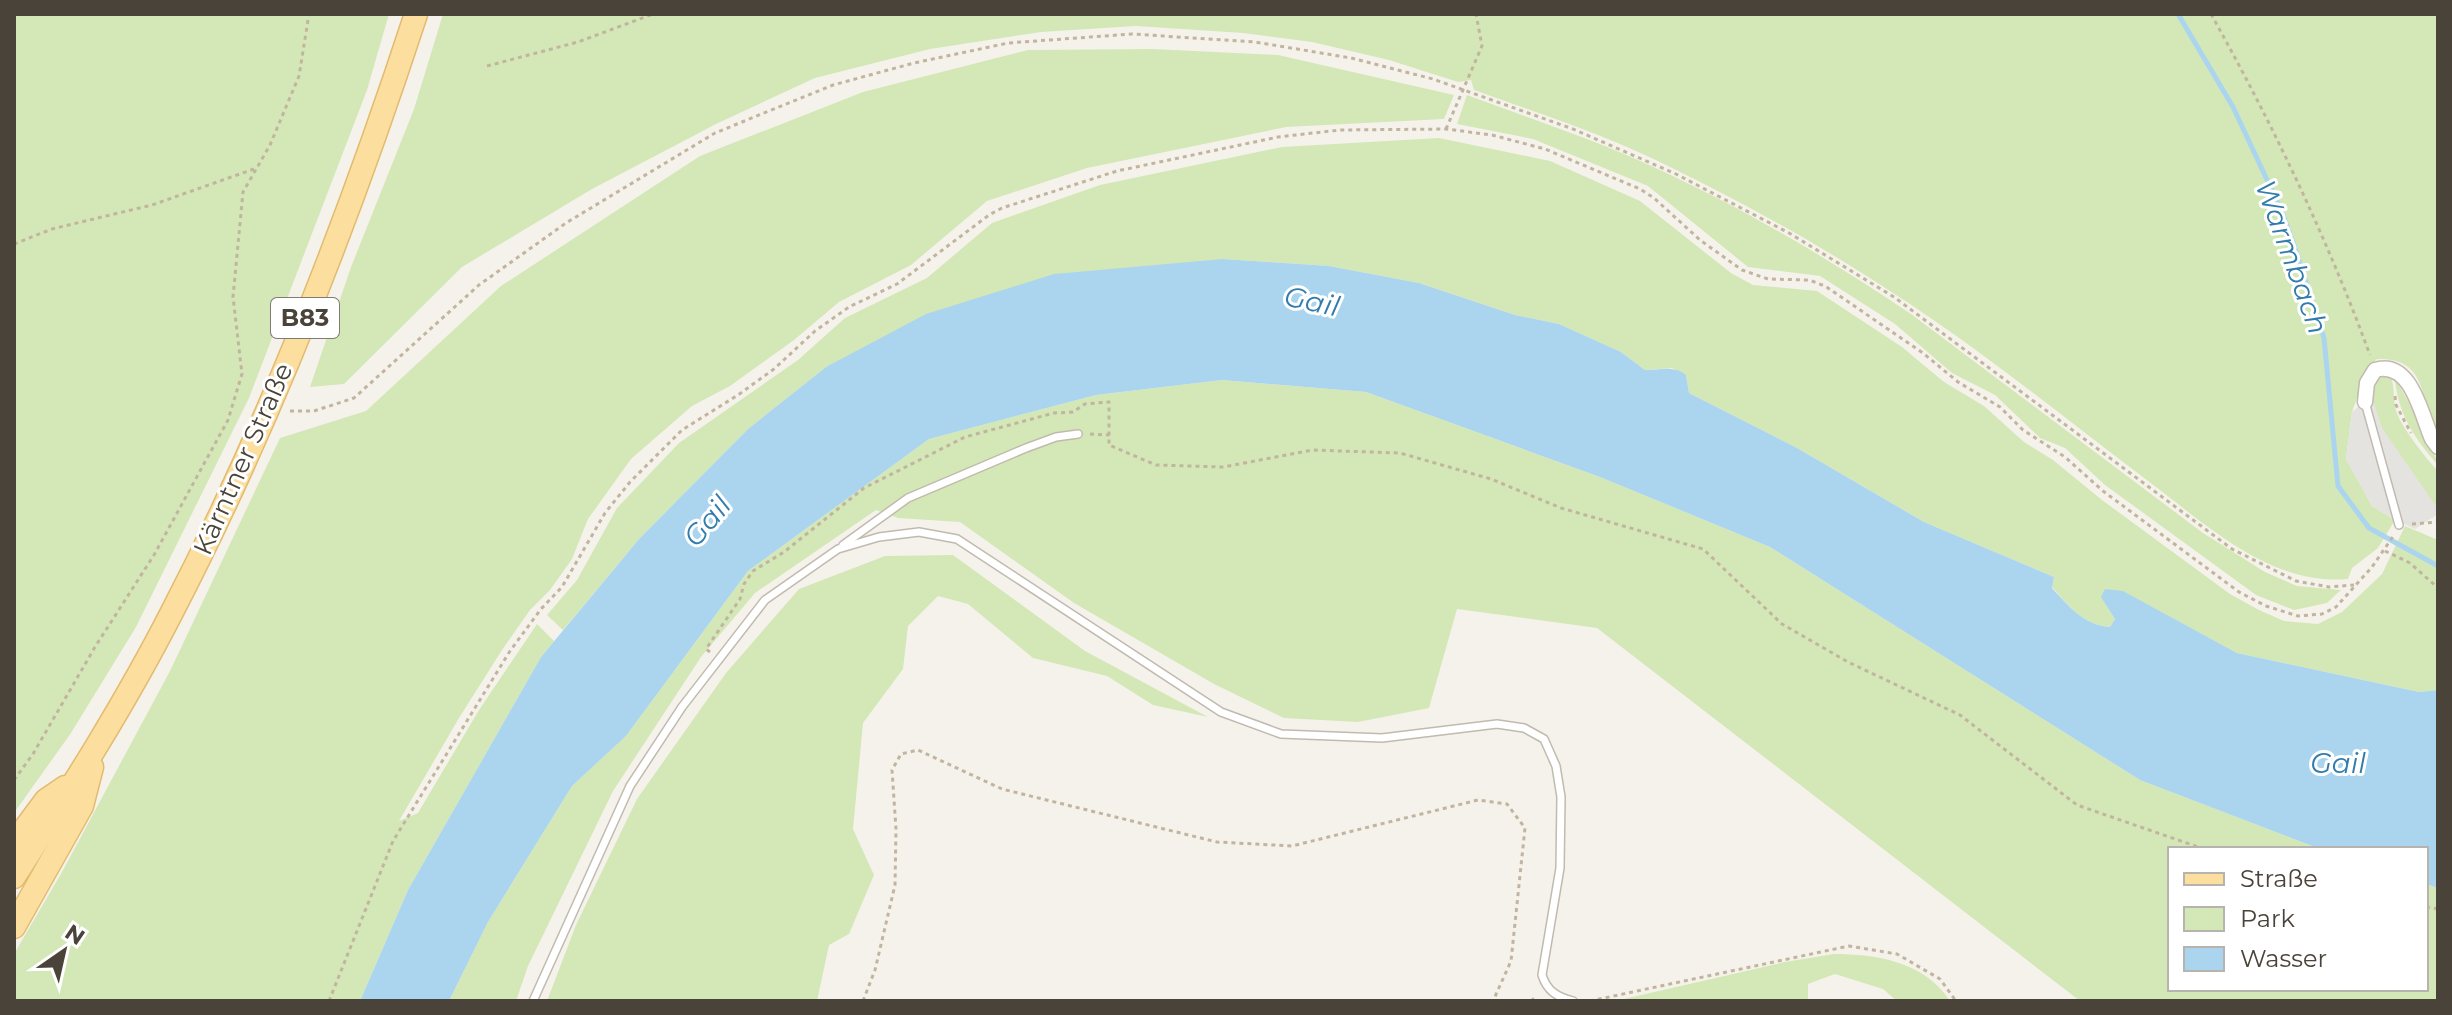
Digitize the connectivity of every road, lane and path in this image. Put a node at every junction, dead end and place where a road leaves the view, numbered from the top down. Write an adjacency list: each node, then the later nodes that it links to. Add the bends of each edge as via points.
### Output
1 (309, 14): 9 (path, via 299,76)
2 (416, 14): 13 (main road, Kärntner Straße / B83, via 336,246)
3 (653, 14): 6 (path, via 578,42)
4 (1476, 14): 7 (path, via 1482,46)
5 (2211, 14): 11 (path, via 2259,99)
6 (487, 66)
7 (1463, 89): 8 (path); 13 (path, via 1351,58 1255,42 1132,34 1008,43 914,63 833,85 715,133 566,223 479,285 354,398 314,411); 21 (path, via 1607,143 1789,233 1894,297 2232,549 2296,581)
8 (1446, 129): 21 (path, via 1492,135 1587,166 1654,198 1742,270 1825,286 2000,407 2103,491 2239,592 2266,606 2298,616 2322,614); 31 (path, via 1340,130 1278,137 1117,171 1002,208 897,284 837,315 774,369 682,430 605,513 562,587 510,651 393,841)
9 (257, 169): 10 (path); 25 (path, via 243,192 233,297 242,374 228,420 154,555)
10 (14, 244)
11 (2375, 370): 12 (street); 16 (street, via 2385,367 2407,379)
12 (2365, 402): 18 (lane)
13 (266, 411): 24 (main road, Kärntner Straße / B83, via 172,613)
14 (1078, 434): 15 (path); 19 (lane, via 1026,448 908,498)
15 (1109, 435): 23 (path, via 1109,402 1085,404 1073,412 965,437 864,488 753,571 706,649); 28 (path, via 1109,445 1156,465 1223,467 1312,450 1400,453 1703,549 1782,624 1960,715 2077,805)
16 (2438, 447)
17 (2438, 522): 18 (path)
18 (2399, 525): 20 (path)
19 (838, 549): 23 (lane, via 765,600); 35 (lane, via 919,532 957,539 1221,712 1281,734 1382,738 1497,724 1524,728 1544,739 1561,797 1560,868 1542,975 1546,988)
20 (2385, 551): 21 (path); 22 (path, via 2410,563)
21 (2355, 585)
22 (2438, 588)
23 (719, 659): 32 (lane, via 630,786)
24 (97, 749): 26 (main road, Kärntner Straße / B83); 30 (main road, via 82,806)
25 (14, 780)
26 (76, 780): 27 (main road, via 46,800); 29 (main road, Kärntner Straße / B83)
27 (14, 843)
28 (2198, 847)
29 (14, 877)
30 (14, 927)
31 (329, 1001)
32 (533, 1001)
33 (863, 1001): 34 (path, via 895,885 892,770 901,754 918,750 1002,789 1217,842 1292,846 1478,800 1507,804 1525,828 1511,961)
34 (1493, 1001)
35 (1573, 1001)
36 (1590, 1001): 37 (path, via 1849,946 1897,954 1940,979)
37 (1956, 1001)

